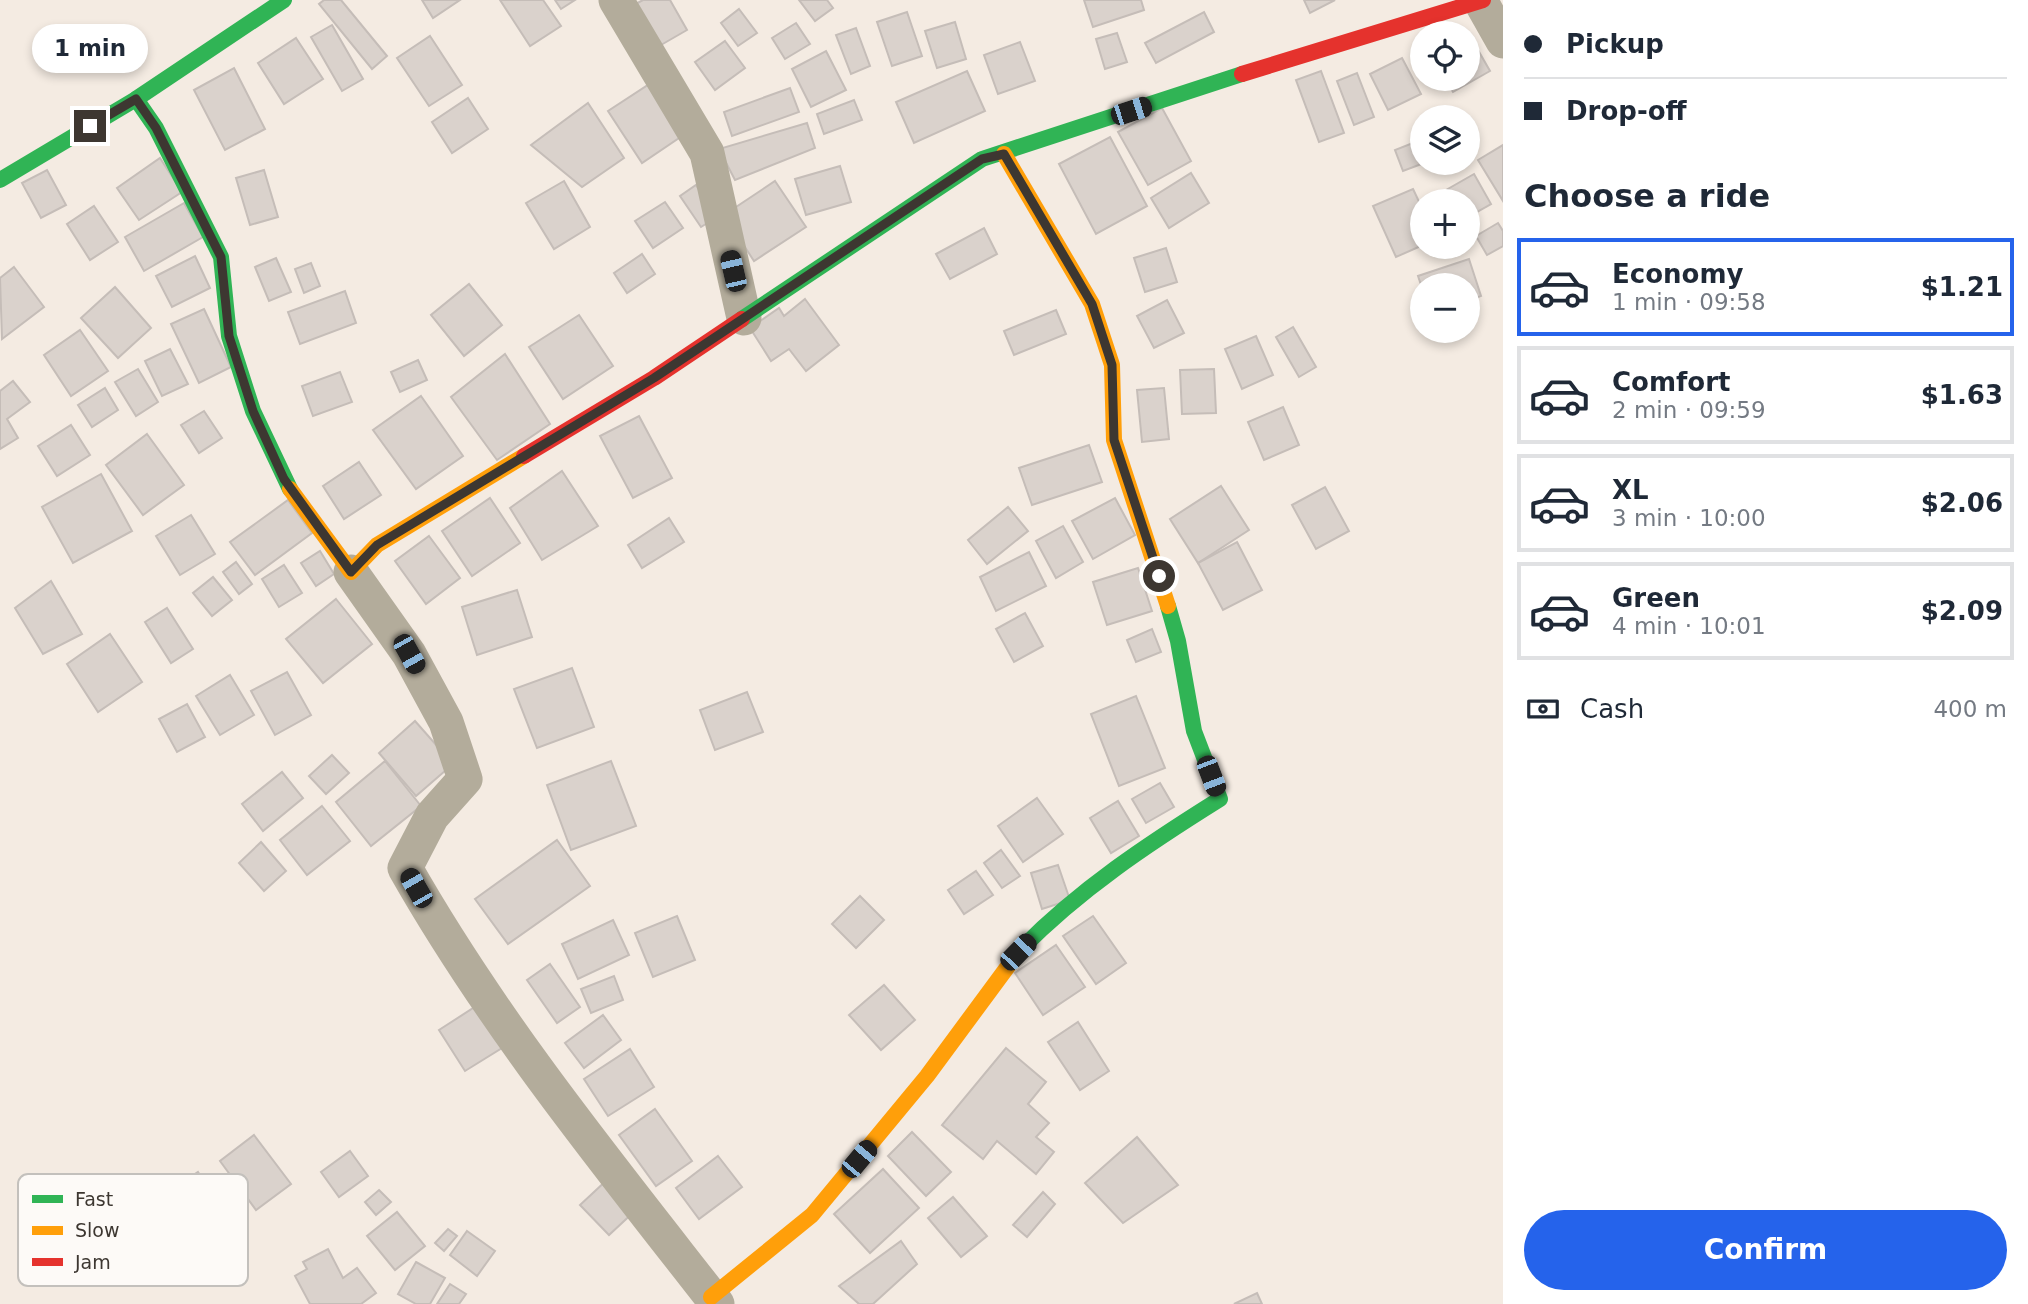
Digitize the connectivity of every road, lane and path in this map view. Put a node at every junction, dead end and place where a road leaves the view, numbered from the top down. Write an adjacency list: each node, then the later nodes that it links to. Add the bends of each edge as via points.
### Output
1 (284, 0): 5 (street)
2 (616, 0): 8 (street, via 707,153)
3 (1482, 1): 4 (street); 6 (street, via 1258,69)
4 (1503, 41)
5 (136, 99): 7 (street); 9 (street, via 156,128 221,257 229,336 253,411 284,479)
6 (1004, 154): 8 (street, via 982,159); 10 (street, via 1092,304 1112,365 1114,440 1178,641 1194,731 1220,799 1126,858 1057,912 1018,952 927,1076 812,1215)
7 (0, 180)
8 (744, 318): 9 (street, via 654,378 377,545)
9 (351, 572): 10 (street, via 409,654 446,722 465,779 432,816 405,868 439,929 509,1030)
10 (714, 1300)

